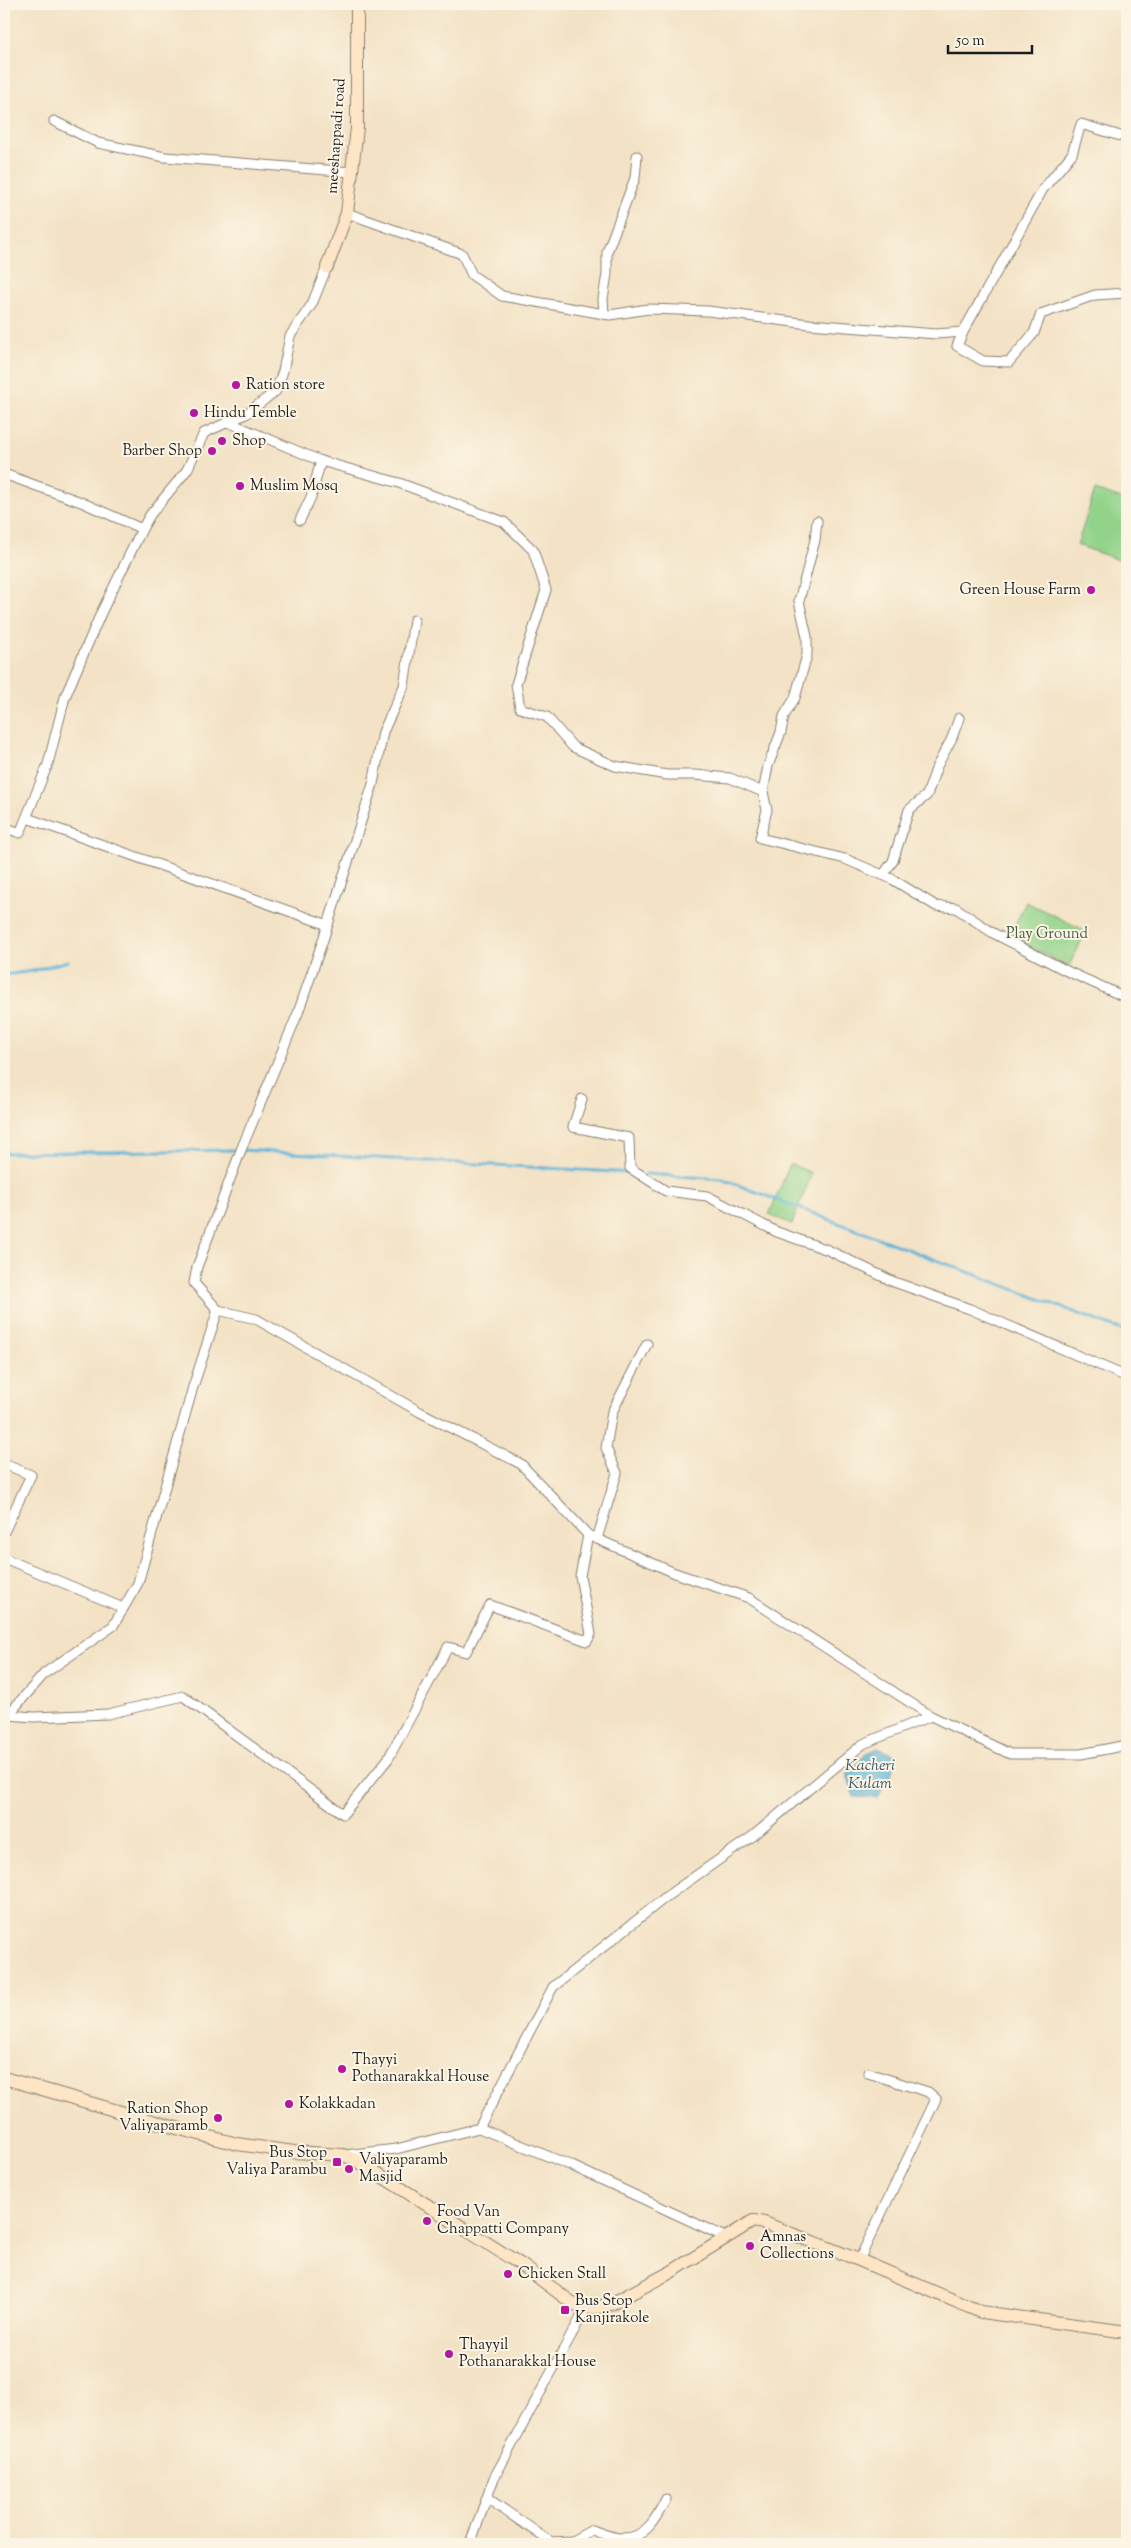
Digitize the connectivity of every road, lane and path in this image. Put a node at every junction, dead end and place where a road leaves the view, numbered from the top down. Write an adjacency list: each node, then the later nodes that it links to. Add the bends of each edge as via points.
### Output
1 (357, 4): 5 (main road, meeshappadi road, via 356,128)
2 (54, 122): 5 (street, via 98,143 165,157)
3 (1127, 138): 10 (street, via 1081,124 1072,154 1043,189)
4 (637, 156): 9 (street, via 635,178 607,252)
5 (351, 172): 6 (main road, meeshappadi road)
6 (348, 213): 7 (main road, meeshappadi road); 9 (street, via 462,254 472,275 502,296)
7 (327, 267): 11 (street, via 312,304 290,336 284,371 276,391 246,414)
8 (1127, 293): 10 (street, via 1095,295 1041,314 1034,333 1009,362 983,361 957,346)
9 (604, 314): 10 (street, via 648,309 708,311 802,323 936,334)
10 (963, 332)
11 (228, 422): 12 (street); 16 (street, via 204,433 188,470)
12 (320, 461): 14 (street, via 311,497); 19 (street, via 398,483 504,522 533,550 546,590 516,684 520,708 547,717 573,747 615,766 667,776 730,778)
13 (4, 474): 16 (street)
14 (300, 520)
15 (817, 521): 19 (street, via 799,601 807,637 807,654 795,698 784,716 768,766)
16 (142, 529): 20 (street, via 65,697 48,764)
17 (414, 620): 23 (street, via 404,686 383,732 373,784)
18 (959, 718): 22 (street, via 927,796 909,810 893,861)
19 (763, 792): 22 (street, via 767,810 760,838 845,859)
20 (27, 818): 21 (street, via 20,833); 23 (street)
21 (4, 827)
22 (883, 875): 24 (street, via 936,906 956,908 993,933)
23 (328, 925): 26 (street, via 298,1013 197,1267 194,1283)
24 (1127, 998)
25 (582, 1099): 28 (street, via 572,1126 629,1138 630,1168 666,1192 707,1196 776,1232 828,1250 894,1282 970,1310)
26 (218, 1310): 31 (street, via 256,1319 420,1412 521,1464); 34 (street, via 138,1584)
27 (647, 1344): 32 (street, via 612,1412 606,1448 617,1473)
28 (1127, 1377)
29 (4, 1464): 30 (street, via 31,1475)
30 (4, 1532)
31 (588, 1535): 32 (street); 34 (street, via 580,1576 591,1634 587,1641 490,1605 466,1652 448,1647 388,1759 343,1814 183,1696 108,1714 8,1715 45,1673 113,1626)
32 (597, 1540): 35 (street, via 675,1573 749,1598)
33 (4, 1558): 34 (street)
34 (123, 1608)
35 (931, 1716): 36 (street, via 1010,1754 1081,1754); 39 (street, via 863,1744 752,1836 667,1896 553,1987)
36 (1127, 1746)
37 (868, 2073): 42 (street, via 928,2092 936,2099)
38 (4, 2078): 40 (main road, via 237,2144)
39 (479, 2128): 40 (street, via 396,2149); 41 (street, via 572,2166)
40 (343, 2155): 43 (main road, via 522,2266 574,2305)
41 (725, 2236): 42 (main road, via 752,2221 764,2223); 43 (main road, via 671,2272 599,2308)
42 (859, 2260): 44 (main road, via 981,2312)
43 (586, 2308): 45 (street, via 494,2478)
44 (1127, 2332)
45 (487, 2498): 46 (street, via 551,2542 572,2541 592,2530 623,2539 645,2531); 47 (street)
46 (666, 2499)
47 (470, 2544)

